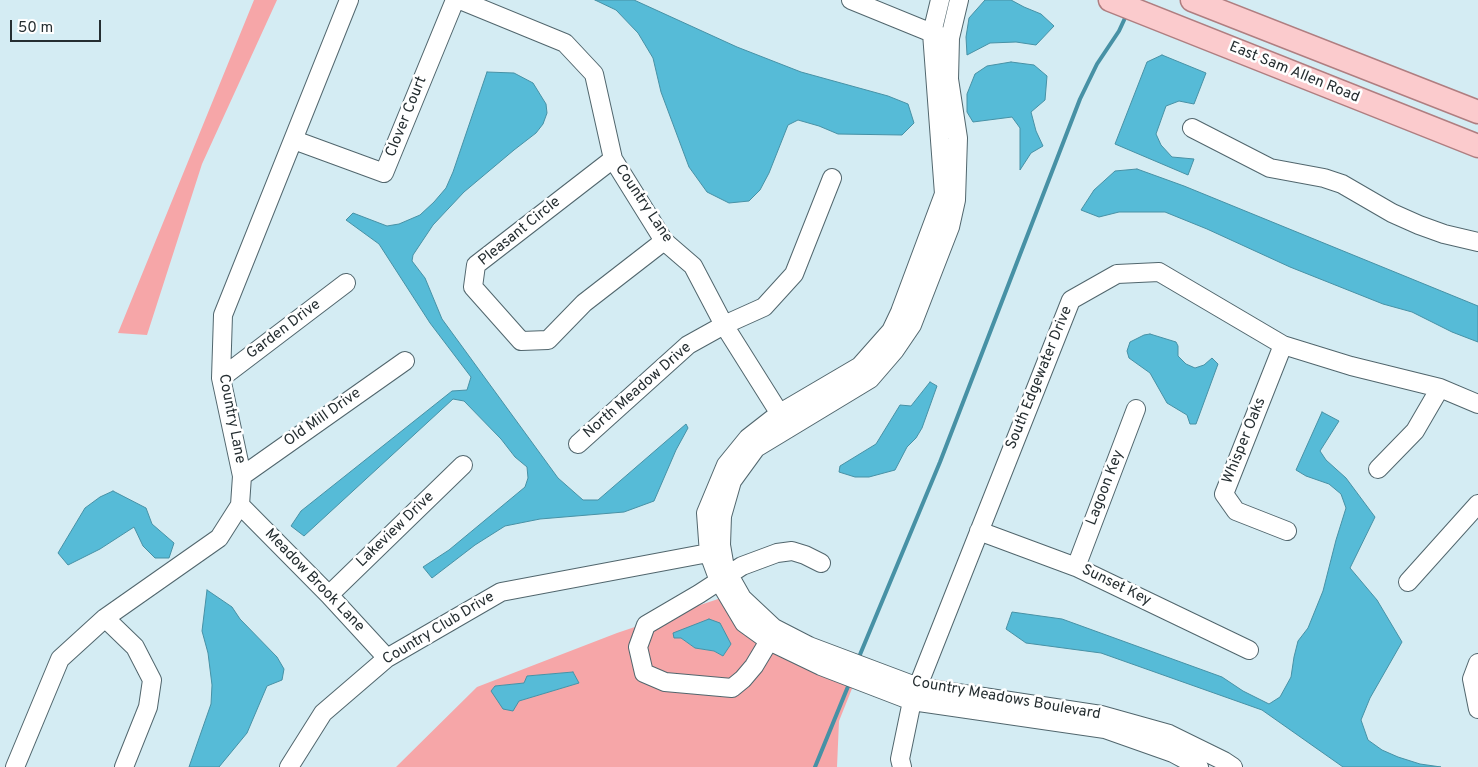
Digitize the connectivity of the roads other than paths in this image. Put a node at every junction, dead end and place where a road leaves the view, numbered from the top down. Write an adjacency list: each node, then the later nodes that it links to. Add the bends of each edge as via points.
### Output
1 (349, 0): 14 (street, Country Lane)
2 (455, 0): 14 (street, Clover Court, via 384,173)
3 (460, 0): 16 (street, Country Lane, via 565,42 594,74)
4 (850, 0): 9 (street)
5 (940, 0): 9 (street, Country Meadows Boulevard)
6 (957, 0): 10 (street, Country Meadows Boulevard)
7 (1110, 0): 15 (main road, East Sam Allen Road)
8 (1192, 0): 12 (main road)
9 (932, 33): 10 (street); 11 (street, Country Meadows Boulevard)
10 (950, 38): 11 (street, Country Meadows Boulevard)
11 (943, 80): 28 (street, Country Meadows Boulevard, via 946,105 944,194 923,272 891,331 860,366)
12 (1478, 112)
13 (1192, 128): 19 (street, via 1270,168 1342,184 1419,225)
14 (294, 140): 24 (street, Country Lane, via 223,315)
15 (1478, 146)
16 (613, 159): 18 (street, Country Lane); 18 (street, Pleasant Circle, via 476,265 474,287 521,341 548,340 584,302)
17 (832, 178): 21 (street, North Meadow Drive, via 794,274 764,307)
18 (664, 241): 21 (street, Country Lane, via 693,266)
19 (1478, 242)
20 (346, 283): 24 (street, Garden Drive)
21 (724, 325): 28 (street, Country Lane); 29 (street, North Meadow Drive, via 688,345)
22 (1283, 345): 25 (street, South Edgewater Drive); 35 (street, South Edgewater Drive, via 1159,272 1117,274 1071,300); 36 (street, Whisper Oaks, via 1224,494 1236,510)
23 (404, 361): 32 (street, Old Mill Drive)
24 (221, 378): 32 (street, Country Lane)
25 (1440, 388): 26 (street, South Edgewater Drive); 31 (street, via 1415,431)
26 (1478, 404)
27 (1136, 410): 39 (street, Lagoon Key)
28 (784, 420): 37 (street, Country Meadows Boulevard, via 748,438 726,465 706,513)
29 (578, 444)
30 (463, 465): 42 (street, Lakeview Drive)
31 (1378, 469)
32 (242, 476): 34 (street, Country Lane)
33 (1478, 504): 41 (street)
34 (240, 505): 42 (street, Meadow Brook Lane); 43 (street, Country Lane, via 219,538)
35 (979, 531): 39 (street, Sunset Key); 48 (street, South Edgewater Drive)
36 (1287, 531)
37 (716, 552): 40 (street, Country Meadows Boulevard); 46 (street, Country Club Drive, via 501,592)
38 (821, 564): 40 (street, via 805,555 777,553 742,566)
39 (1076, 567): 45 (street, Sunset Key)
40 (724, 578): 44 (street, Country Meadows Boulevard, via 744,623); 44 (street, via 646,625 638,647 644,673 666,682 732,688 754,666)
41 (1408, 582)
42 (329, 595): 46 (street, Meadow Brook Lane)
43 (105, 618): 51 (street, Country Lane, via 60,659); 52 (street, via 135,647 152,680 148,707)
44 (771, 634): 48 (street, Country Meadows Boulevard, via 823,659)
45 (1250, 650)
46 (387, 658): 53 (street, Country Club Drive, via 323,713)
47 (1478, 662): 49 (street, via 1472,679)
48 (915, 694): 50 (street, Country Meadows Boulevard, via 1101,715 1169,734); 54 (street, South Edgewater Drive, via 900,759)
49 (1477, 702)
50 (1179, 747): 55 (street, Country Meadows Boulevard); 56 (street, Country Meadows Boulevard, via 1224,761)
51 (15, 767)
52 (124, 767)
53 (289, 767)
54 (902, 767)
55 (1199, 767)
56 (1233, 767)

